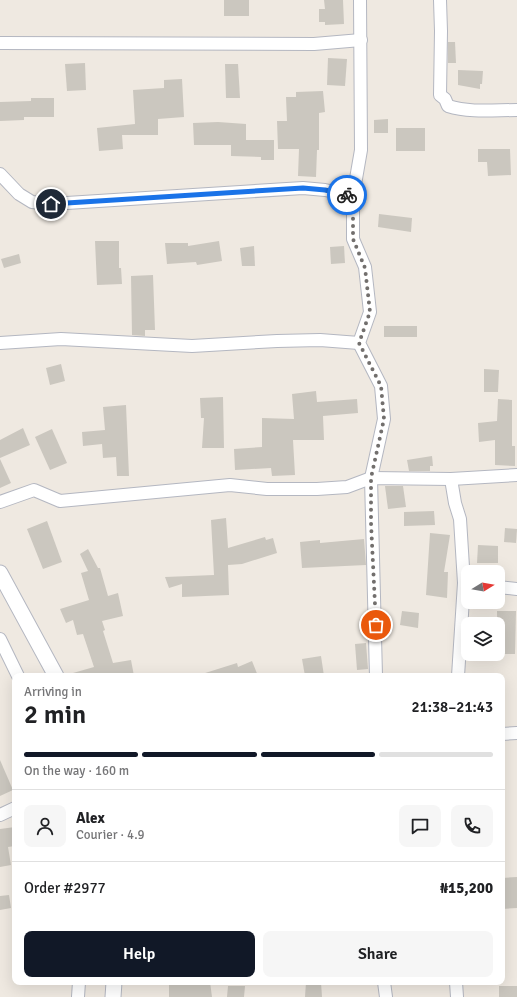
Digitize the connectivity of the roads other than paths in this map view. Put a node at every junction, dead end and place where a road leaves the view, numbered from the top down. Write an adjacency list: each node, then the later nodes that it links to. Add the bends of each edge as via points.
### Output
1 (360, 0): 3 (street)
2 (440, 0): 5 (street, via 440,95 448,106 456,109)
3 (361, 40): 4 (street, via 314,44); 7 (street, via 361,150)
4 (0, 42)
5 (517, 110)
6 (0, 174): 7 (street, via 19,194 32,202 51,204 303,188)
7 (353, 196): 9 (street, via 353,239 365,268 370,312)
8 (0, 343): 9 (street, via 61,339 192,346 320,340)
9 (359, 343): 11 (street, via 381,386 384,419)
10 (517, 475): 12 (street)
11 (371, 478): 12 (street); 13 (street, via 347,487 266,489 230,485 60,502 34,490); 22 (street)
12 (451, 479): 14 (street, via 460,519)
13 (0, 502)
14 (464, 565)
15 (0, 573): 21 (street)
16 (505, 588): 17 (street)
17 (517, 589)
18 (464, 609): 23 (street)
19 (0, 639): 20 (street)
20 (17, 673)
21 (54, 673)
22 (376, 673)
23 (458, 673)
24 (517, 733): 25 (street)
25 (505, 734)
26 (12, 809): 27 (street)
27 (0, 815)
28 (79, 985): 32 (street)
29 (114, 985): 33 (street)
30 (384, 985): 34 (street)
31 (456, 985): 35 (street)
32 (78, 997)
33 (113, 997)
34 (386, 997)
35 (457, 997)

